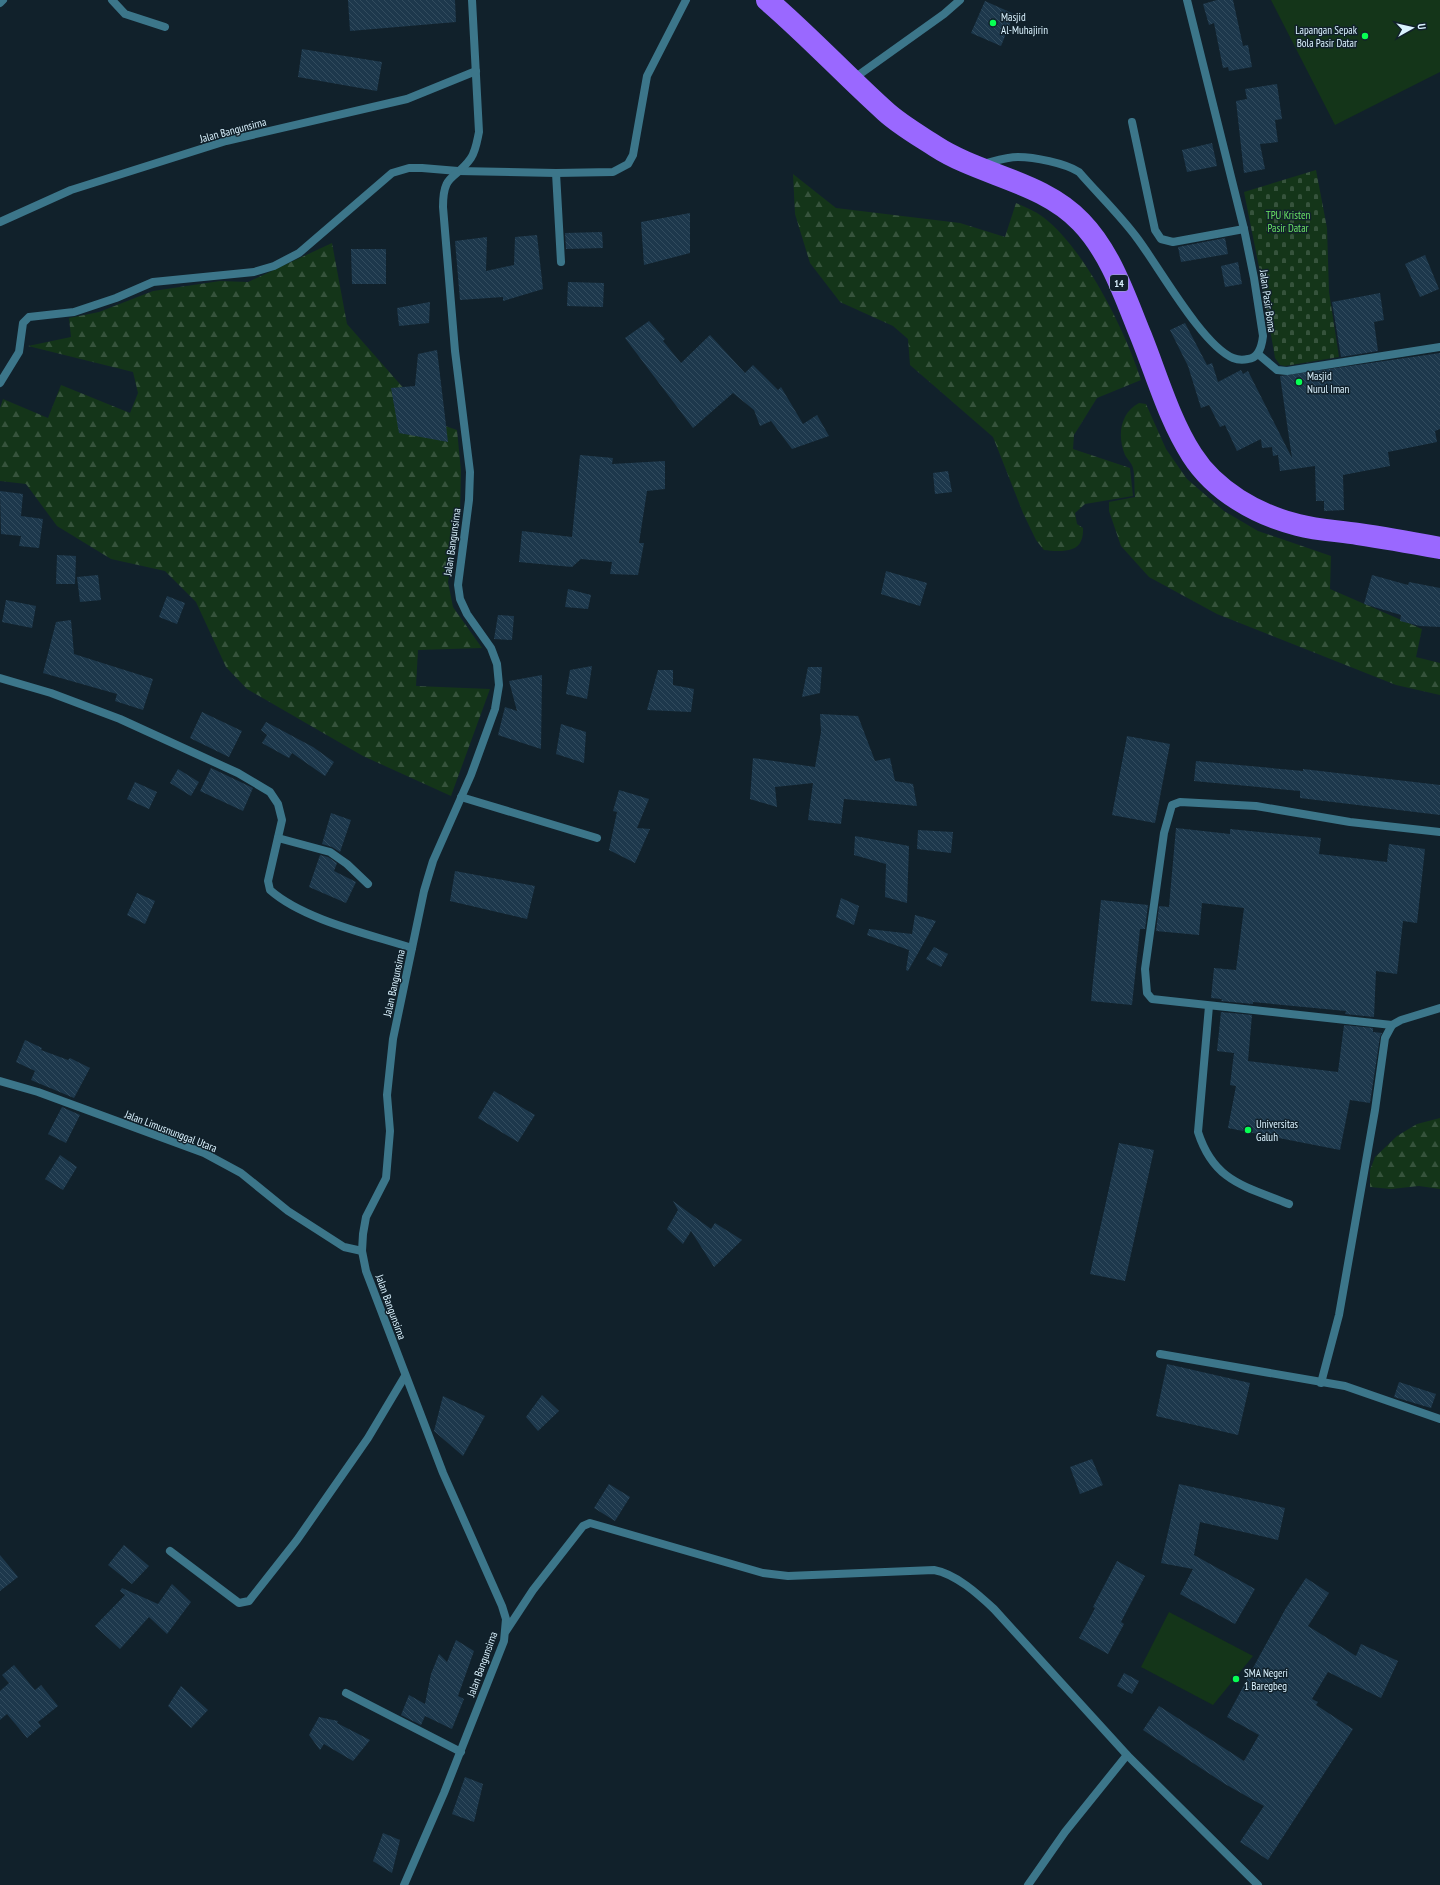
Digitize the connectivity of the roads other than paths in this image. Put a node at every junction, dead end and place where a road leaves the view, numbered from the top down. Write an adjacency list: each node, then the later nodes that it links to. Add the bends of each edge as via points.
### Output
1 (4, 0): 8 (street)
2 (112, 0): 9 (street, via 125,14)
3 (472, 0): 10 (street, Jalan Bangunsirna)
4 (686, 0): 15 (street, via 647,76 633,155 628,164 612,172)
5 (767, 0): 11 (highway, 14)
6 (960, 0): 11 (street)
7 (1187, 0): 17 (street, Jalan Pasir Boma)
8 (0, 3)
9 (165, 27)
10 (476, 71): 14 (street, Jalan Bangunsirna, via 478,132 475,150); 16 (street, Jalan Bangunsirna, via 407,99 226,141 71,190)
11 (852, 79): 13 (highway, 14, via 887,113 938,148)
12 (1132, 122): 17 (street, via 1155,230 1161,239 1173,242)
13 (973, 166): 20 (street, via 1018,157 1062,164 1074,169 1130,228 1194,320 1212,341 1233,358 1251,359); 22 (highway, 14, via 1035,189 1062,205 1082,222 1100,246 1115,273 1170,414 1192,456 1210,477 1231,495 1252,508 1299,525)
14 (458, 171): 15 (street); 21 (street, via 415,168 392,173 299,253 274,266 254,272 153,282 74,312 29,317 23,323 19,352); 24 (street, Jalan Bangunsirna, via 446,184 443,194 455,351 470,472 458,585 460,599 467,614 491,648 497,664 499,686 494,709)
15 (556, 173): 18 (street)
16 (0, 222)
17 (1244, 229): 20 (street, Jalan Pasir Boma, via 1263,336)
18 (561, 262)
19 (1440, 347): 20 (street, via 1287,371 1277,370)
20 (1258, 354)
21 (0, 383)
22 (1440, 548)
23 (0, 678): 26 (street, via 120,719 238,773 270,792 275,799 282,816)
24 (461, 797): 27 (street); 29 (street, Jalan Bangunsirna, via 433,861)
25 (1440, 832): 30 (street, via 1350,822 1256,806 1180,802 1172,805 1164,833 1145,969 1147,993 1152,999)
26 (278, 838): 28 (street, via 330,852); 29 (street, via 268,881 273,893 310,914)
27 (597, 838)
28 (368, 884)
29 (412, 948): 35 (street, Jalan Bangunsirna, via 393,1039 389,1074 390,1131 386,1178 366,1217)
30 (1209, 1006): 32 (street); 34 (street, via 1198,1132 1204,1149 1215,1166 1232,1181)
31 (1440, 1008): 32 (street)
32 (1392, 1025): 38 (street, via 1385,1038 1375,1110 1338,1315)
33 (0, 1081): 35 (street, Jalan Limusnunggal Utara, via 38,1092 204,1153 241,1173 288,1211 344,1247)
34 (1289, 1204)
35 (362, 1251): 37 (street, Jalan Bangunsirna, via 366,1271)
36 (1160, 1354): 38 (street)
37 (405, 1376): 40 (street, via 363,1445 297,1540 249,1601 239,1603); 41 (street, Jalan Bangunsirna, via 443,1474 502,1606)
38 (1320, 1383): 39 (street, via 1334,1383 1360,1390)
39 (1440, 1419)
40 (170, 1551)
41 (506, 1631): 43 (street, Jalan Bangunsirna, via 501,1650); 44 (street, via 583,1526 590,1523 763,1573 788,1576 943,1571 983,1598 994,1609)
42 (346, 1693): 43 (street)
43 (460, 1752): 45 (street, Jalan Bangunsirna)
44 (1127, 1755): 46 (street, via 1065,1832); 47 (street)
45 (404, 1885)
46 (1028, 1885)
47 (1258, 1885)

